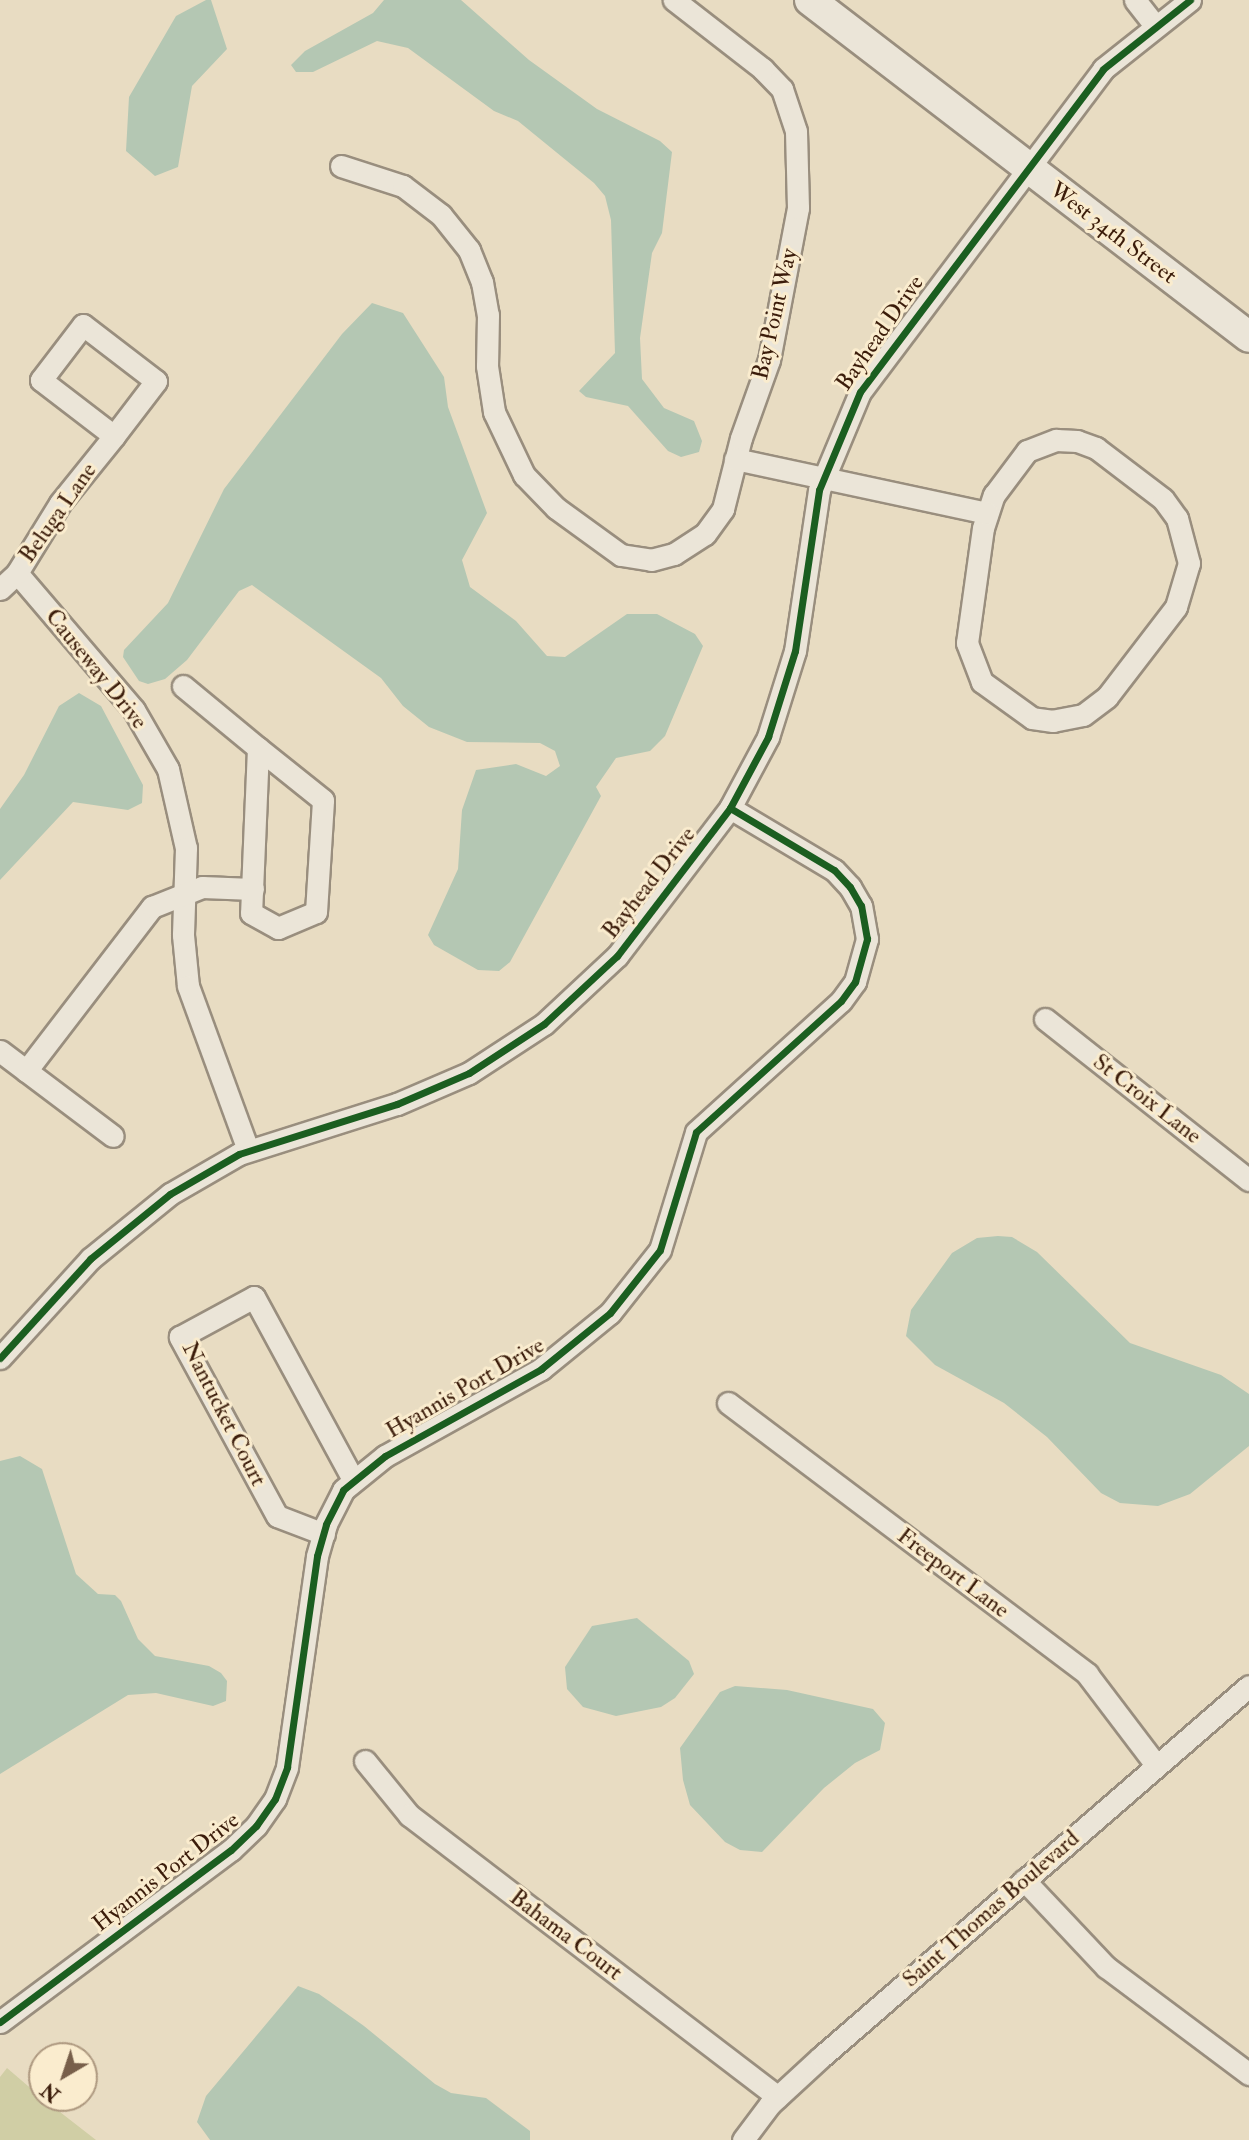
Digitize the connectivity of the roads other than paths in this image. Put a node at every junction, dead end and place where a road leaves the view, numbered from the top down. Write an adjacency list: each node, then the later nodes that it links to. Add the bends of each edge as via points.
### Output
1 (674, 0): 10 (street, Bay Point Way, via 764,69 782,89 796,131 798,208 769,359)
2 (810, 0): 7 (street, West 34th Street)
3 (1135, 0): 5 (street)
4 (1190, 0): 5 (street, Bayhead Drive)
5 (1155, 26): 7 (street, Bayhead Drive, via 1103,69)
6 (341, 166): 10 (street, Bay Point Way, via 403,186 441,215 469,250 485,293 487,366 498,423 524,475 573,523 632,559 669,556 695,542 717,520)
7 (1026, 166): 8 (street, West 34th Street); 11 (street, Bayhead Drive, via 873,372 849,413)
8 (1249, 337)
9 (114, 436): 9 (street, Beluga Lane, via 41,380 83,325 156,381); 13 (street, Beluga Lane, via 60,503)
10 (735, 459): 11 (street)
11 (822, 479): 12 (street); 17 (street, Bayhead Drive, via 787,684 759,758)
12 (987, 513): 12 (street, via 1012,465 1045,443 1087,444 1163,499 1177,518 1189,563 1182,597 1092,710 1053,721 1032,718 978,676 967,643)
13 (16, 573): 14 (street, Beluga Lane); 19 (street, Causeway Drive, via 134,710 159,750 182,813)
14 (0, 589)
15 (183, 687): 16 (street)
16 (258, 748): 18 (street); 18 (street, via 323,800 316,912 278,928 251,913)
17 (730, 808): 24 (street, Bayhead Drive, via 617,956 526,1038 438,1088); 28 (street, Hyannis Port Drive, via 834,870 849,887 861,906 867,939 855,982 841,1001 695,1132 660,1250 610,1313 541,1369 385,1456)
18 (253, 889): 19 (street, via 202,887)
19 (186, 893): 22 (street, via 152,907); 24 (street, Causeway Drive, via 184,955 193,1007)
20 (1045, 1019): 25 (street, St Croix Lane)
21 (0, 1051): 22 (street)
22 (26, 1071): 23 (street)
23 (113, 1136)
24 (248, 1150): 26 (street, Bayhead Drive, via 189,1181 123,1229)
25 (1249, 1180)
26 (0, 1358)
27 (729, 1403): 32 (street, Freeport Lane, via 1087,1674)
28 (353, 1479): 29 (street, Hyannis Port Drive, via 334,1504); 29 (street, Nantucket Court, via 254,1297 180,1337 276,1516)
29 (324, 1534): 34 (street, Hyannis Port Drive, via 287,1767 269,1808 231,1850)
30 (1249, 1686): 32 (street, Saint Thomas Boulevard)
31 (365, 1761): 36 (street, Bahama Court, via 409,1815)
32 (1156, 1765): 33 (street, Saint Thomas Boulevard)
33 (1024, 1880): 35 (street, via 1106,1967); 36 (street, Saint Thomas Boulevard)
34 (0, 2022)
35 (1249, 2074)
36 (778, 2097): 37 (street, Saint Thomas Boulevard)
37 (743, 2140)

